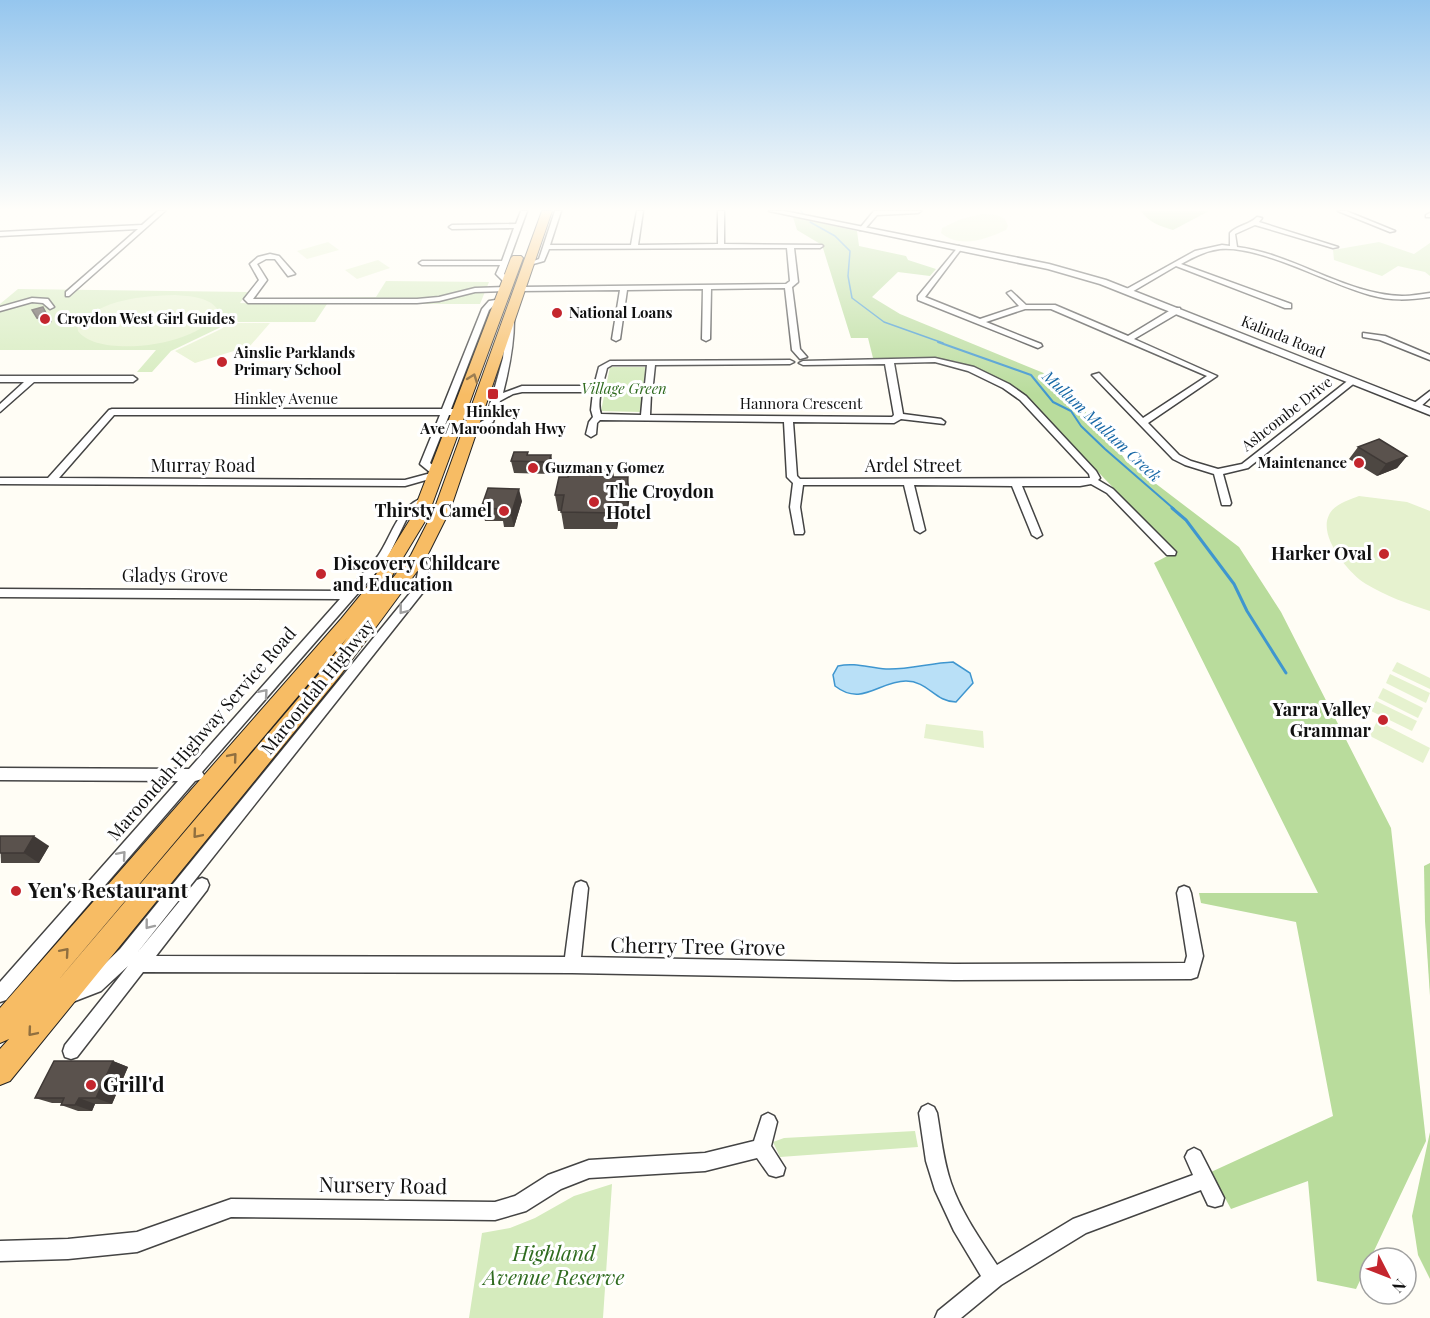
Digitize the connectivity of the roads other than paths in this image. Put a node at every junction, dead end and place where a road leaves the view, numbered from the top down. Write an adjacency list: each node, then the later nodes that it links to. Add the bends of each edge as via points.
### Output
1 (93, 273): 19 (street)
2 (258, 273): 16 (street, via 263,280 248,299 251,301 417,301 475,290)
3 (500, 273): 16 (street)
4 (512, 273): 16 (highway, Maroondah Highway)
5 (526, 273): 15 (highway, Maroondah Highway)
6 (793, 273): 12 (street, via 794,282)
7 (941, 273): 29 (street, via 921,298)
8 (1070, 273): 17 (street, Kalinda Road)
9 (1161, 273): 17 (street)
10 (1199, 273): 22 (street)
11 (1312, 273): 21 (street, via 1372,293)
12 (788, 286): 13 (street); 36 (street)
13 (707, 287): 14 (street); 32 (street)
14 (624, 288): 15 (street); 31 (street)
15 (521, 289): 16 (highway); 28 (highway, Maroondah Highway)
16 (505, 291): 55 (street, via 486,309); 56 (highway, Maroondah Highway, one-way to 16)
17 (1127, 291): 27 (street, Kalinda Road)
18 (1011, 293): 24 (street)
19 (69, 294)
20 (1430, 295): 21 (street)
21 (1415, 298): 25 (street)
22 (1288, 306)
23 (50, 307): 26 (street, via 38,299)
24 (1024, 307): 29 (street); 33 (street, via 1059,309)
25 (1430, 307)
26 (0, 309)
27 (1177, 310): 33 (street); 46 (street, Kalinda Road)
28 (510, 320): 42 (street); 64 (highway, Maroondah Highway)
29 (982, 321): 34 (street)
30 (1366, 335): 37 (street)
31 (616, 339)
32 (706, 339)
33 (1129, 339): 62 (street, via 1213,376)
34 (1038, 346)
35 (603, 352): 39 (street)
36 (791, 356): 38 (street, via 816,361); 40 (street, via 775,361)
37 (1430, 358)
38 (889, 361): 58 (street); 67 (street, via 954,363 1006,386 1023,398 1093,473)
39 (610, 363): 40 (street); 49 (street, via 603,367)
40 (651, 363): 47 (street)
41 (1096, 375): 62 (street)
42 (502, 378): 48 (street); 52 (street)
43 (0, 379): 44 (street)
44 (32, 379): 45 (street); 54 (street)
45 (133, 379)
46 (1353, 381): 53 (street, Kalinda Road); 66 (street, Ashcombe Drive, via 1245,466)
47 (649, 384)
48 (522, 389): 49 (street); 52 (street)
49 (598, 389): 59 (street)
50 (647, 394): 60 (street)
51 (1430, 394): 53 (street)
52 (496, 400): 64 (street, via 490,420)
53 (1416, 406): 57 (street, Kalinda Road)
54 (0, 409)
55 (445, 412): 56 (street, Hinkley Avenue); 69 (street, Hinkley Avenue, via 112,412); 72 (street, via 426,464)
56 (461, 412): 72 (highway, Maroondah Highway)
57 (1430, 412)
58 (899, 416): 61 (street, Hannora Crescent, via 894,420); 63 (street, Hannora Crescent)
59 (598, 417): 60 (street, Hannora Crescent); 65 (street)
60 (645, 417): 61 (street, Hannora Crescent)
61 (788, 420): 70 (street, via 792,477)
62 (1143, 422): 66 (street, via 1176,457)
63 (943, 423)
64 (470, 432): 72 (highway, Maroondah Highway)
65 (591, 434)
66 (1218, 472): 74 (street)
67 (1092, 481): 73 (street, Ardel Street); 78 (street, via 1110,491)
68 (0, 482): 69 (street, Murray Road)
69 (51, 482): 72 (street, Murray Road)
70 (798, 482): 71 (street, Ardel Street); 76 (street, via 795,507)
71 (908, 482): 73 (street, Ardel Street); 75 (street)
72 (437, 483): 79 (highway, Maroondah Highway, via 442,510); 81 (street, Maroondah Highway Service Road, via 410,509 382,558); 82 (highway, Maroondah Highway, via 406,544 378,585)
73 (1016, 483): 77 (street)
74 (1226, 503)
75 (920, 530)
76 (799, 532)
77 (1037, 536)
78 (1171, 552)
79 (418, 558): 83 (highway, Maroondah Highway, via 345,656); 87 (street, one-way to 87, via 423,572 420,588)
80 (0, 593): 81 (street, Gladys Grove)
81 (351, 595): 85 (street, Maroondah Highway Service Road, one-way to 81)
82 (254, 732): 83 (highway); 86 (highway, Maroondah Highway, one-way to 82)
83 (276, 738): 88 (highway, Maroondah Highway)
84 (0, 774): 85 (street)
85 (192, 774): 86 (street); 96 (street, Maroondah Highway Service Road, one-way to 85)
86 (214, 779): 98 (highway, Maroondah Highway, one-way to 86)
87 (262, 784): 88 (street); 89 (street)
88 (229, 796): 89 (street); 97 (highway, Maroondah Highway, one-way to 97)
89 (227, 827): 93 (street, one-way to 93)
90 (202, 885): 94 (street)
91 (581, 888): 95 (street)
92 (1184, 893): 95 (street, Cherry Tree Grove, via 1195,956 1191,971 954,972)
93 (126, 955): 94 (street); 97 (street, via 95,985)
94 (140, 964): 95 (street, Cherry Tree Grove); 99 (street)
95 (572, 965)
96 (0, 994)
97 (58, 1000): 100 (highway, Maroondah Highway, one-way to 100)
98 (0, 1029)
99 (71, 1051)
100 (0, 1071)
101 (928, 1113): 109 (street, via 944,1189)
102 (768, 1122): 103 (street)
103 (761, 1148): 105 (street); 108 (street, Nursery Road, via 705,1161 589,1169 495,1211 231,1208 137,1242)
104 (1194, 1157): 106 (street)
105 (776, 1168)
106 (1204, 1180): 107 (street); 109 (street, via 1080,1226)
107 (1215, 1198)
108 (0, 1251)
109 (994, 1278): 110 (street)
110 (945, 1318)

